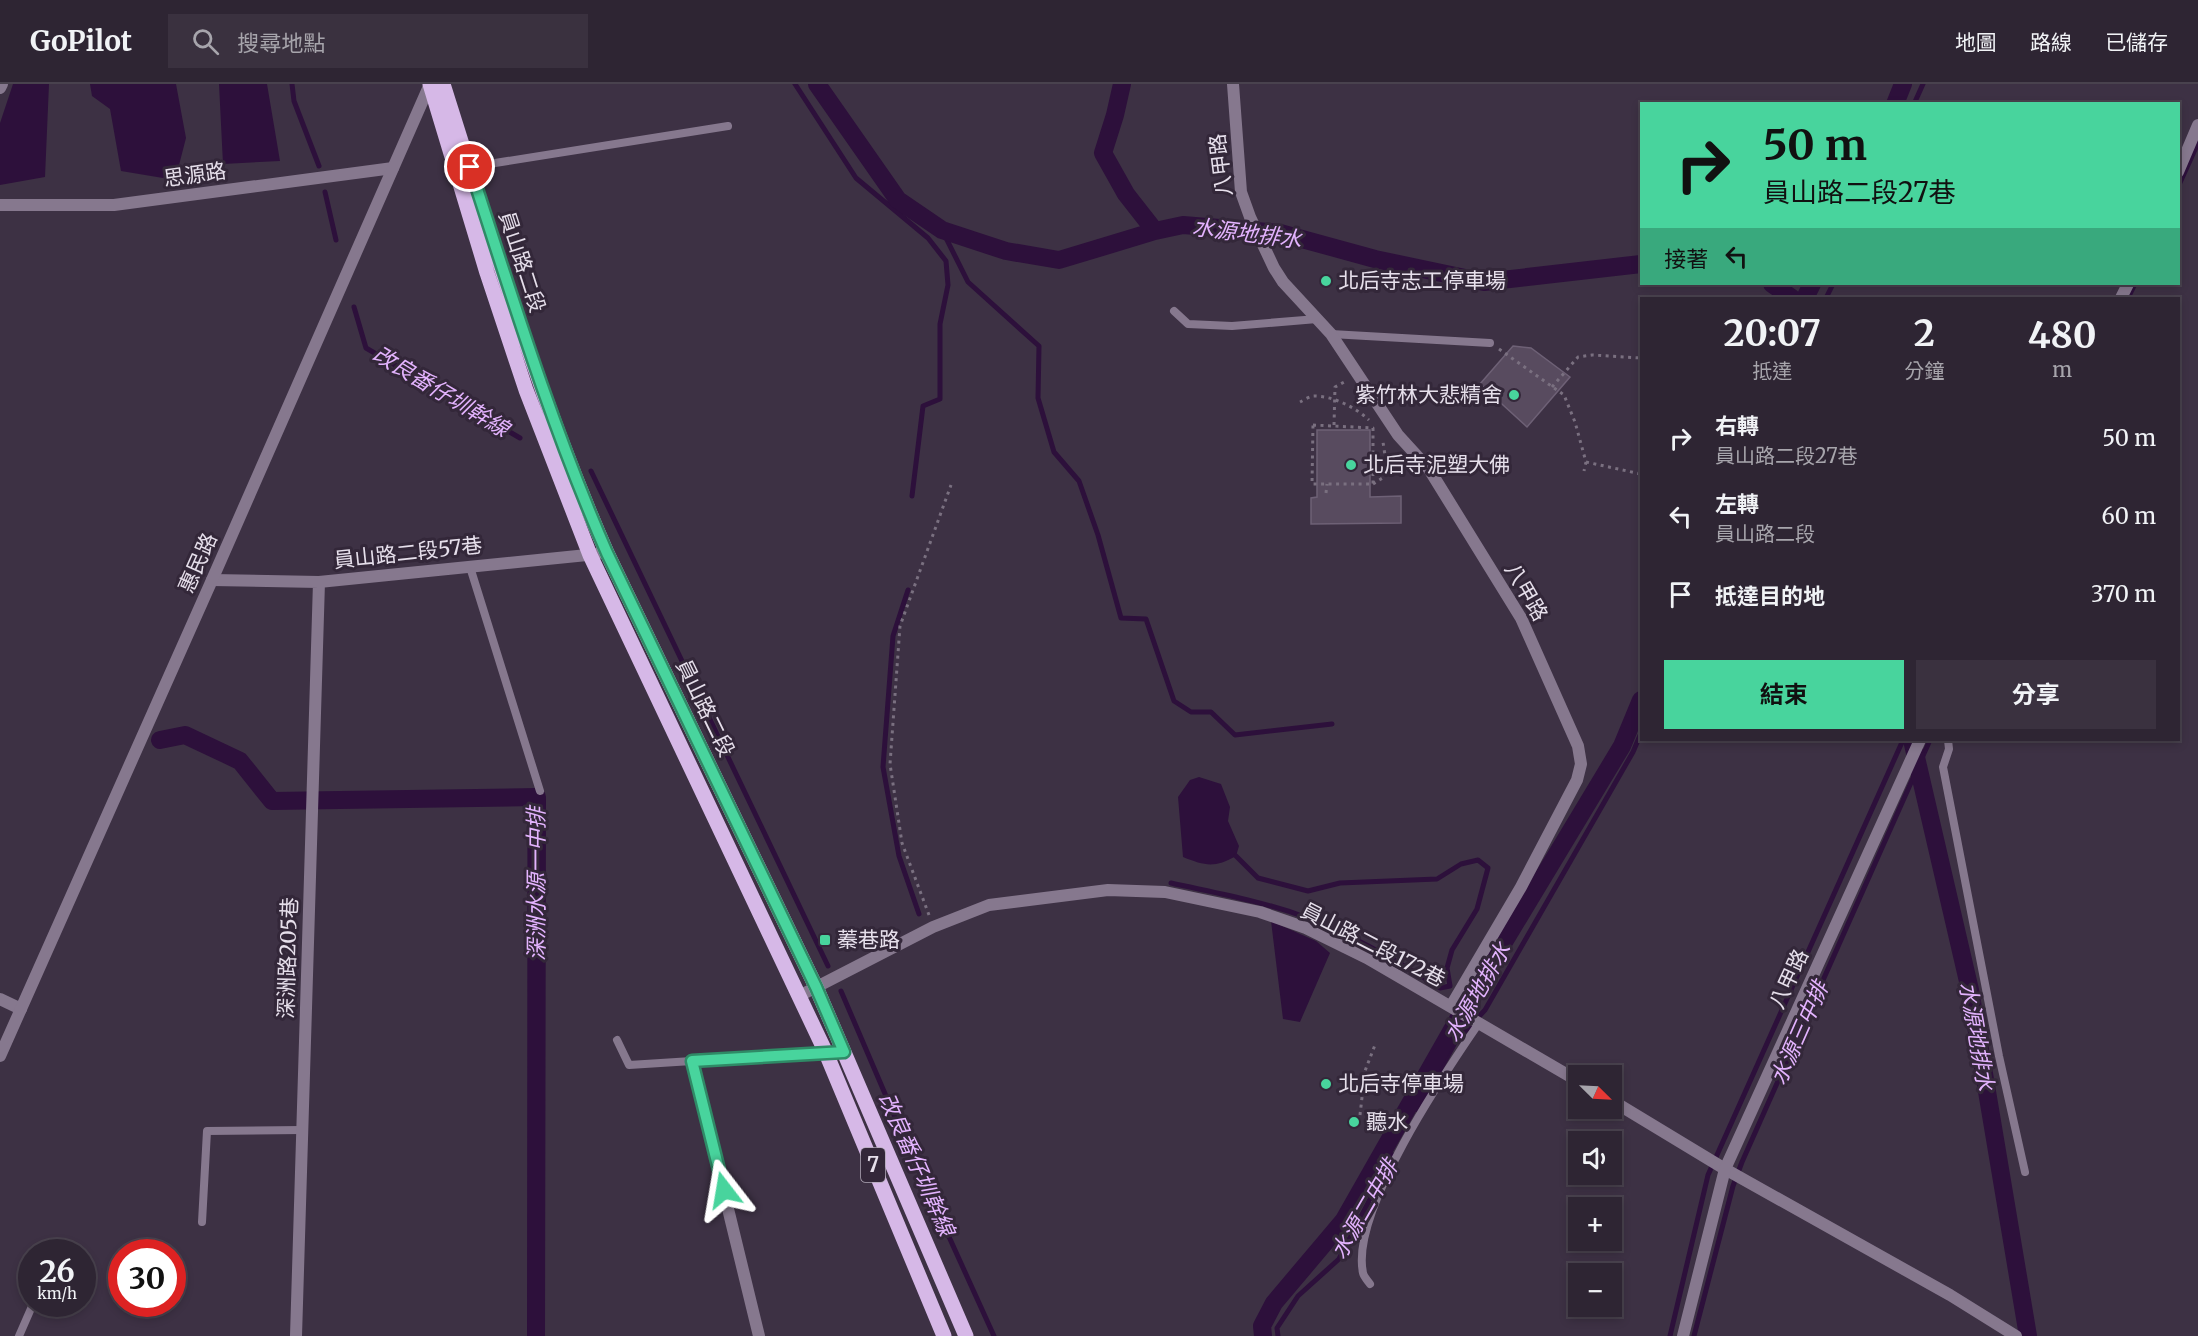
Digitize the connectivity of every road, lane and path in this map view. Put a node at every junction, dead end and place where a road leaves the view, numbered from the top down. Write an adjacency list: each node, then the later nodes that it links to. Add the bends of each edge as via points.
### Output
1 (430, 84): 8 (street, 惠民路); 30 (main road, 員山路二段 / 7, via 526,390)
2 (443, 84): 6 (main road, 員山路二段 / 7)
3 (1233, 84): 11 (street, 八甲路, via 1241,192 1250,217 1283,282)
4 (2198, 125): 7 (street)
5 (728, 126): 6 (lane)
6 (470, 167): 29 (main road, 員山路二段 / 7, via 575,481)
7 (2180, 167)
8 (393, 168): 9 (street, 思源路, via 114,205); 32 (street, 惠民路)
9 (0, 205)
10 (1174, 311): 11 (lane, via 1188,324 1232,326)
11 (1318, 319): 12 (street, 八甲路)
12 (1331, 334): 13 (lane); 15 (street, 八甲路)
13 (1490, 343): 16 (path)
14 (1640, 358): 16 (path, via 1578,357)
15 (1358, 374): 17 (path, via 1335,387); 41 (street, 八甲路, via 1398,435 1429,469 1521,618 1578,746 1581,764 1577,780 1521,887)
16 (1552, 387): 22 (path, via 1564,395)
17 (1335, 400): 18 (path, via 1312,396); 19 (path); 20 (path, via 1358,410)
18 (1300, 402)
19 (1334, 425): 26 (path, via 1313,425 1312,484); 27 (path, via 1373,428)
20 (1379, 430)
21 (1382, 438): 27 (path, via 1387,469 1384,477)
22 (1586, 462): 23 (path); 24 (path)
23 (1584, 471)
24 (1640, 474)
25 (951, 484): 37 (path, via 900,626 890,764 902,843)
26 (1327, 484): 27 (path); 28 (path)
27 (1372, 484)
28 (1326, 493)
29 (607, 553): 30 (street, 員山路二段57巷); 38 (main road, 員山路二段 / 7)
30 (590, 555): 31 (street, 員山路二段57巷); 39 (main road, 員山路二段 / 7)
31 (470, 567): 33 (street, 員山路二段57巷); 36 (lane)
32 (212, 580): 33 (street, 員山路二段57巷); 42 (street, 惠民路)
33 (319, 582): 53 (street, 深洲路205巷)
34 (1920, 741): 54 (street, 八甲路)
35 (1948, 741): 55 (lane, via 1943,767)
36 (540, 791)
37 (933, 927): 38 (street, 員山路二段172巷); 41 (street, 員山路二段172巷, via 989,905 1108,890 1166,892 1260,912 1306,928)
38 (816, 987): 39 (street, 員山路二段172巷); 46 (main road, 員山路二段 / 7)
39 (799, 996): 47 (main road, 員山路二段 / 7)
40 (0, 999): 42 (street)
41 (1453, 1007): 43 (street)
42 (21, 1009): 48 (street, 惠民路)
43 (1474, 1020): 50 (street); 57 (lane, via 1406,1137 1376,1202 1362,1244 1363,1274)
44 (617, 1040): 49 (lane, via 629,1065)
45 (1375, 1045): 52 (path, via 1365,1071)
46 (844, 1052): 47 (street); 64 (main road, 員山路二段 / 7)
47 (826, 1053): 49 (street); 63 (main road, 員山路二段 / 7)
48 (0, 1056)
49 (692, 1061): 62 (street)
50 (1568, 1075)
51 (1622, 1107): 54 (street)
52 (1359, 1115)
53 (302, 1130): 56 (lane, via 207,1131); 61 (street, 深洲路205巷)
54 (1725, 1169): 59 (street); 65 (street, 八甲路)
55 (2025, 1172)
56 (202, 1222)
57 (1370, 1284)
58 (27, 1317): 60 (lane)
59 (2011, 1333)
60 (19, 1336)
61 (296, 1336)
62 (759, 1336)
63 (945, 1336)
64 (966, 1336)
65 (1683, 1336)

